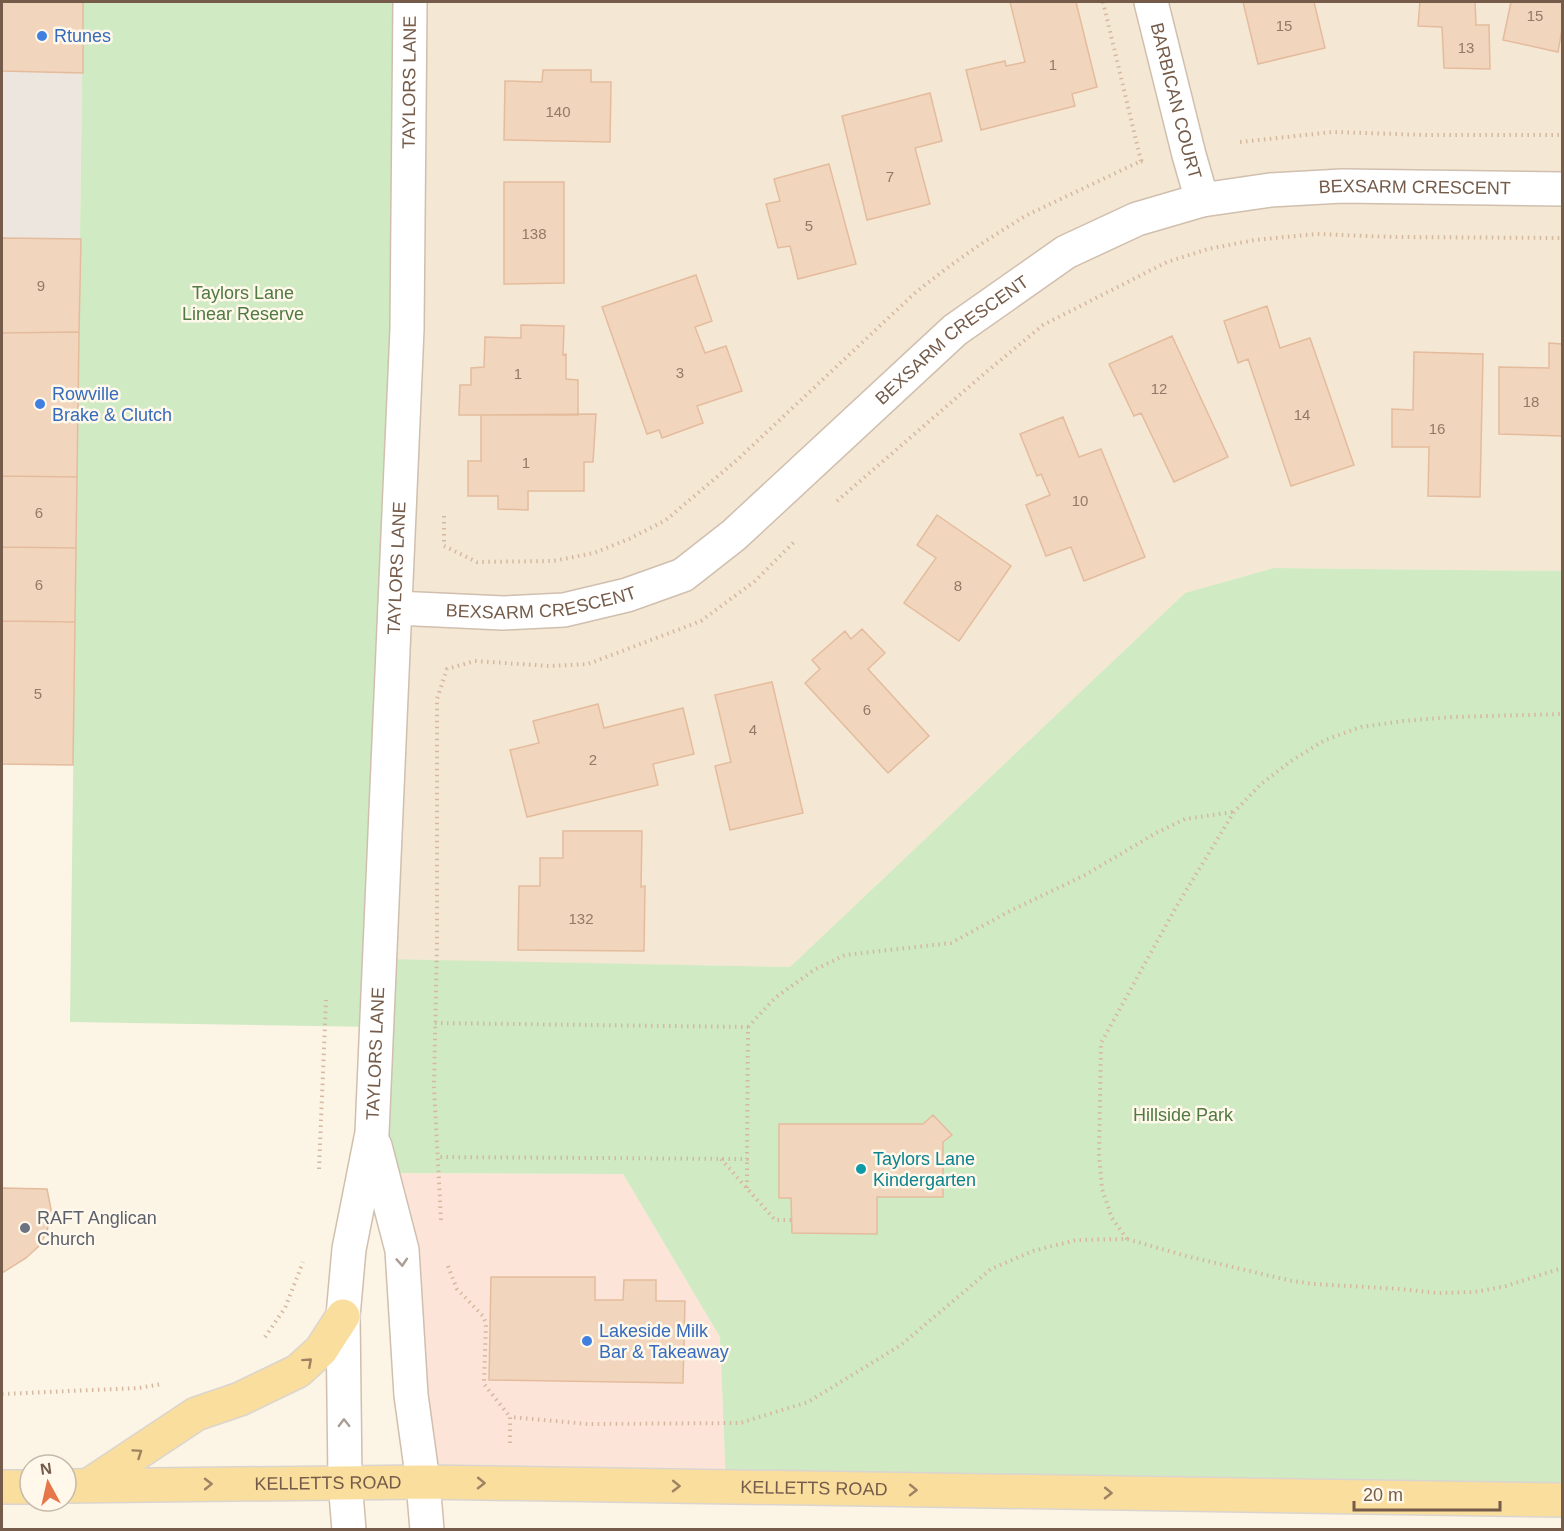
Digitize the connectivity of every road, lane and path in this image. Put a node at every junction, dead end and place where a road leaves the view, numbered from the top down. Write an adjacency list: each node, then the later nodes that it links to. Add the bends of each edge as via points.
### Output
1 (410, 2): 14 (street, TAYLORS LANE, via 407,329)
2 (1103, 2): 6 (path)
3 (1151, 2): 9 (street, BARBICAN COURT)
4 (1563, 135): 5 (path, via 1333,132)
5 (1240, 142)
6 (1141, 161): 7 (path); 13 (path, via 1025,216 951,265 916,292 737,460 666,520 594,553 553,561 477,562)
7 (1150, 164)
8 (1563, 189): 9 (street, BEXSARM CRESCENT, via 1342,186 1270,190)
9 (1202, 200): 14 (street, BEXSARM CRESCENT, via 1137,219 1066,252 955,330 734,535 683,575 627,595 564,610 503,613)
10 (1563, 238): 11 (path, via 1316,234 1255,240 1167,262 1043,325)
11 (835, 503)
12 (801, 534): 18 (path, via 755,581 701,621 588,664 550,666 475,661 447,669 437,699)
13 (444, 546)
14 (395, 608): 20 (street, TAYLORS LANE)
15 (1563, 714): 16 (path, via 1442,718 1361,727 1325,740 1291,761)
16 (1234, 812): 19 (path, via 1185,819 951,943 845,955 814,970 775,998); 28 (path, via 1101,1043 1102,1189 1112,1218)
17 (326, 1000): 24 (path)
18 (435, 1023): 19 (path); 21 (path)
19 (748, 1027): 23 (path)
20 (372, 1133): 32 (street, TAYLORS LANE, via 349,1249); 38 (street, TAYLORS LANE, one-way to 38, via 402,1250 411,1395)
21 (438, 1157): 22 (path); 27 (path)
22 (720, 1159): 23 (path); 25 (path)
23 (747, 1159): 25 (path)
24 (318, 1176)
25 (747, 1188): 26 (path, via 776,1220)
26 (792, 1220)
27 (441, 1226)
28 (1127, 1239): 31 (path, via 1292,1281 1438,1293 1506,1286); 36 (path, via 1076,1240 1033,1251 991,1269 901,1345 808,1402 740,1423 588,1424)
29 (304, 1257): 33 (path, via 285,1308)
30 (447, 1263): 36 (path, via 457,1289 486,1323 484,1383)
31 (1563, 1268)
32 (343, 1316): 37 (street, TAYLORS LANE, one-way to 32); 40 (main road, one-way to 32, via 196,1414 240,1399 298,1371 321,1350)
33 (259, 1344)
34 (168, 1383): 35 (path, via 139,1388)
35 (2, 1394)
36 (510, 1417): 39 (path)
37 (345, 1481): 38 (main road, KELLETTS ROAD); 40 (main road, KELLETTS ROAD, one-way to 37); 44 (street, TAYLORS LANE)
38 (423, 1482): 39 (main road, KELLETTS ROAD, one-way to 39); 45 (street, TAYLORS LANE)
39 (510, 1483): 43 (main road, KELLETTS ROAD, one-way to 43)
40 (78, 1486)
41 (2, 1487): 42 (main road)
42 (18, 1487)
43 (1563, 1500)
44 (349, 1530)
45 (427, 1530)

